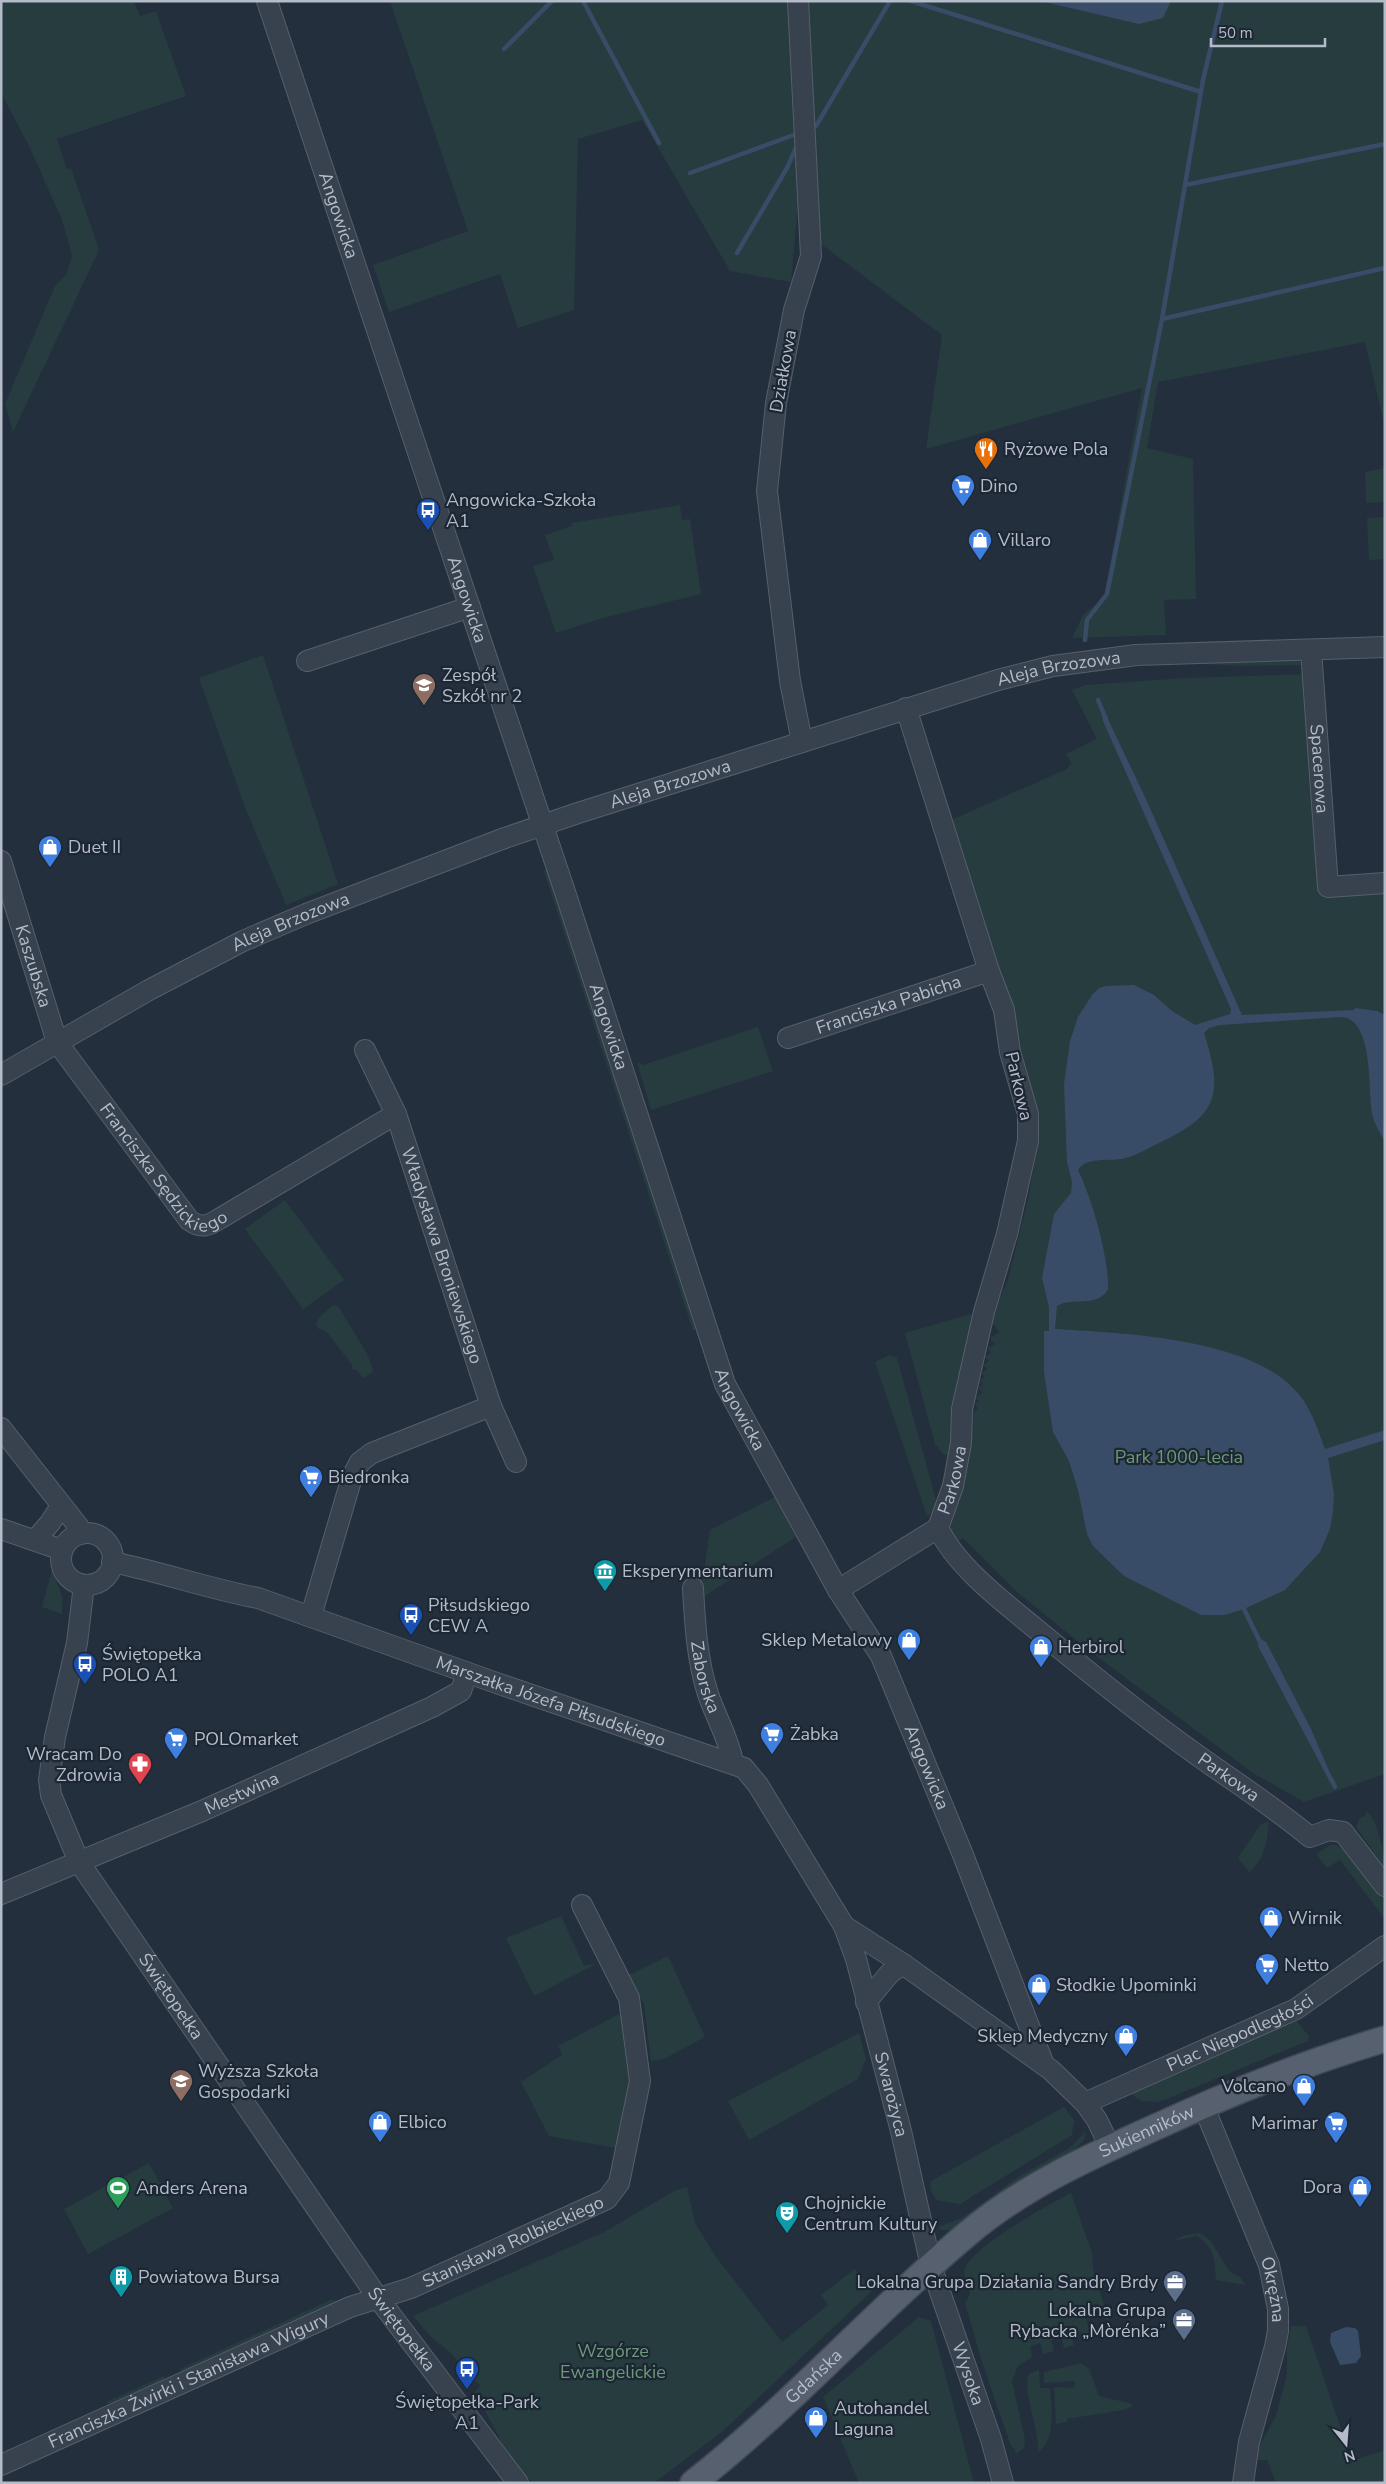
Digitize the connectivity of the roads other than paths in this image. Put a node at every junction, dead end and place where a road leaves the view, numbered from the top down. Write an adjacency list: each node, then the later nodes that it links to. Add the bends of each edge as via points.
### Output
1 (267, 1): 3 (street, Angowicka)
2 (798, 1): 8 (street, Działkowa, via 811,256 794,310 776,404 767,491 788,663)
3 (470, 607): 6 (street); 9 (street, Angowicka)
4 (1385, 647): 5 (street, Aleja Brzozowa)
5 (1311, 650): 7 (street, Aleja Brzozowa, via 1136,655 1053,666); 11 (street, Spacerowa, via 1328,887)
6 (307, 661)
7 (906, 708): 8 (street, Aleja Brzozowa); 12 (street, Parkowa)
8 (802, 742): 9 (street, Aleja Brzozowa)
9 (543, 825): 14 (street, Aleja Brzozowa, via 243,941); 30 (street, Angowicka, via 724,1384)
10 (1, 861): 14 (street, Kaszubska)
11 (1385, 883)
12 (989, 971): 13 (street, Franciszka Pabicha); 23 (street, Parkowa, via 1004,1010 1010,1052 1028,1114 1028,1141 962,1408 961,1443 953,1486)
13 (788, 1038)
14 (57, 1042): 16 (street, Aleja Brzozowa); 17 (street, Franciszka Sędzickiego, via 189,1220 201,1226 219,1219)
15 (365, 1050): 17 (street, Władysława Broniewskiego)
16 (1, 1075)
17 (396, 1114): 18 (street, Władysława Broniewskiego)
18 (491, 1406): 20 (street, Władysława Broniewskiego); 31 (street, via 372,1453 360,1462 352,1477)
19 (1, 1428): 21 (street)
20 (516, 1462)
21 (61, 1506): 24 (street); 25 (street)
22 (1, 1528): 25 (street)
23 (938, 1528): 30 (street, Parkowa); 35 (street, Parkowa, via 949,1548 966,1567 1114,1693 1278,1810 1310,1838 1329,1830 1343,1832)
24 (81, 1534): 26 (street, via 71,1539); 27 (street, via 92,1534 105,1541 110,1548)
25 (36, 1539): 26 (street)
26 (62, 1550): 28 (street, via 64,1573 72,1581)
27 (112, 1562): 28 (street, via 104,1578); 31 (street, Marszałka Józefa Piłsudskiego, via 258,1598)
28 (84, 1585): 34 (street, Świętopełka, via 77,1643 55,1737 49,1780 51,1795)
29 (693, 1588): 33 (street, Zaborska, via 700,1662 708,1695 729,1741)
30 (838, 1590): 42 (street, Angowicka, via 881,1656 964,1855)
31 (311, 1616): 32 (street, Marszałka Józefa Piłsudskiego)
32 (467, 1673): 33 (street, Marszałka Józefa Piłsudskiego); 34 (street, Mestwina, via 461,1691 452,1697)
33 (733, 1762): 38 (street, Marszałka Józefa Piłsudskiego, via 744,1768 758,1785)
34 (79, 1862): 36 (street, Mestwina); 50 (street, Świętopełka)
35 (1385, 1886)
36 (1, 1894)
37 (582, 1905): 50 (street, Stanisława Rolbieckiego, via 632,2007 640,2081 619,2183 599,2204 411,2288)
38 (844, 1926): 40 (street, Marszałka Józefa Piłsudskiego); 41 (street, Swarożyca)
39 (1385, 1946): 46 (street, Plac Niepodległości, via 1296,2009)
40 (903, 1964): 41 (street, via 890,1973); 43 (street, Marszałka Józefa Piłsudskiego)
41 (866, 2002): 49 (street, Swarożyca, via 901,2131)
42 (1026, 2019): 43 (street, via 1020,2030); 45 (street, Angowicka)
43 (1009, 2038): 45 (street, Marszałka Józefa Piłsudskiego)
44 (1385, 2039): 47 (main road, Sukienników, via 1319,2059)
45 (1044, 2065): 46 (street, Marszałka Józefa Piłsudskiego)
46 (1085, 2103): 48 (street, Marszałka Józefa Piłsudskiego)
47 (1203, 2105): 48 (main road, Sukienników); 55 (street, Okrężna, via 1269,2265 1278,2309 1275,2347 1249,2442)
48 (1110, 2147): 49 (main road, Sukienników, via 1013,2200)
49 (931, 2266): 53 (main road, Gdańska, via 774,2414); 54 (street, Wysoka)
50 (378, 2298): 51 (street, Franciszka Żwirki i Stanisława Wigury, via 350,2307); 52 (street, Świętopełka)
51 (1, 2465)
52 (518, 2483)
53 (693, 2483)
54 (1003, 2483)
55 (1243, 2483)

